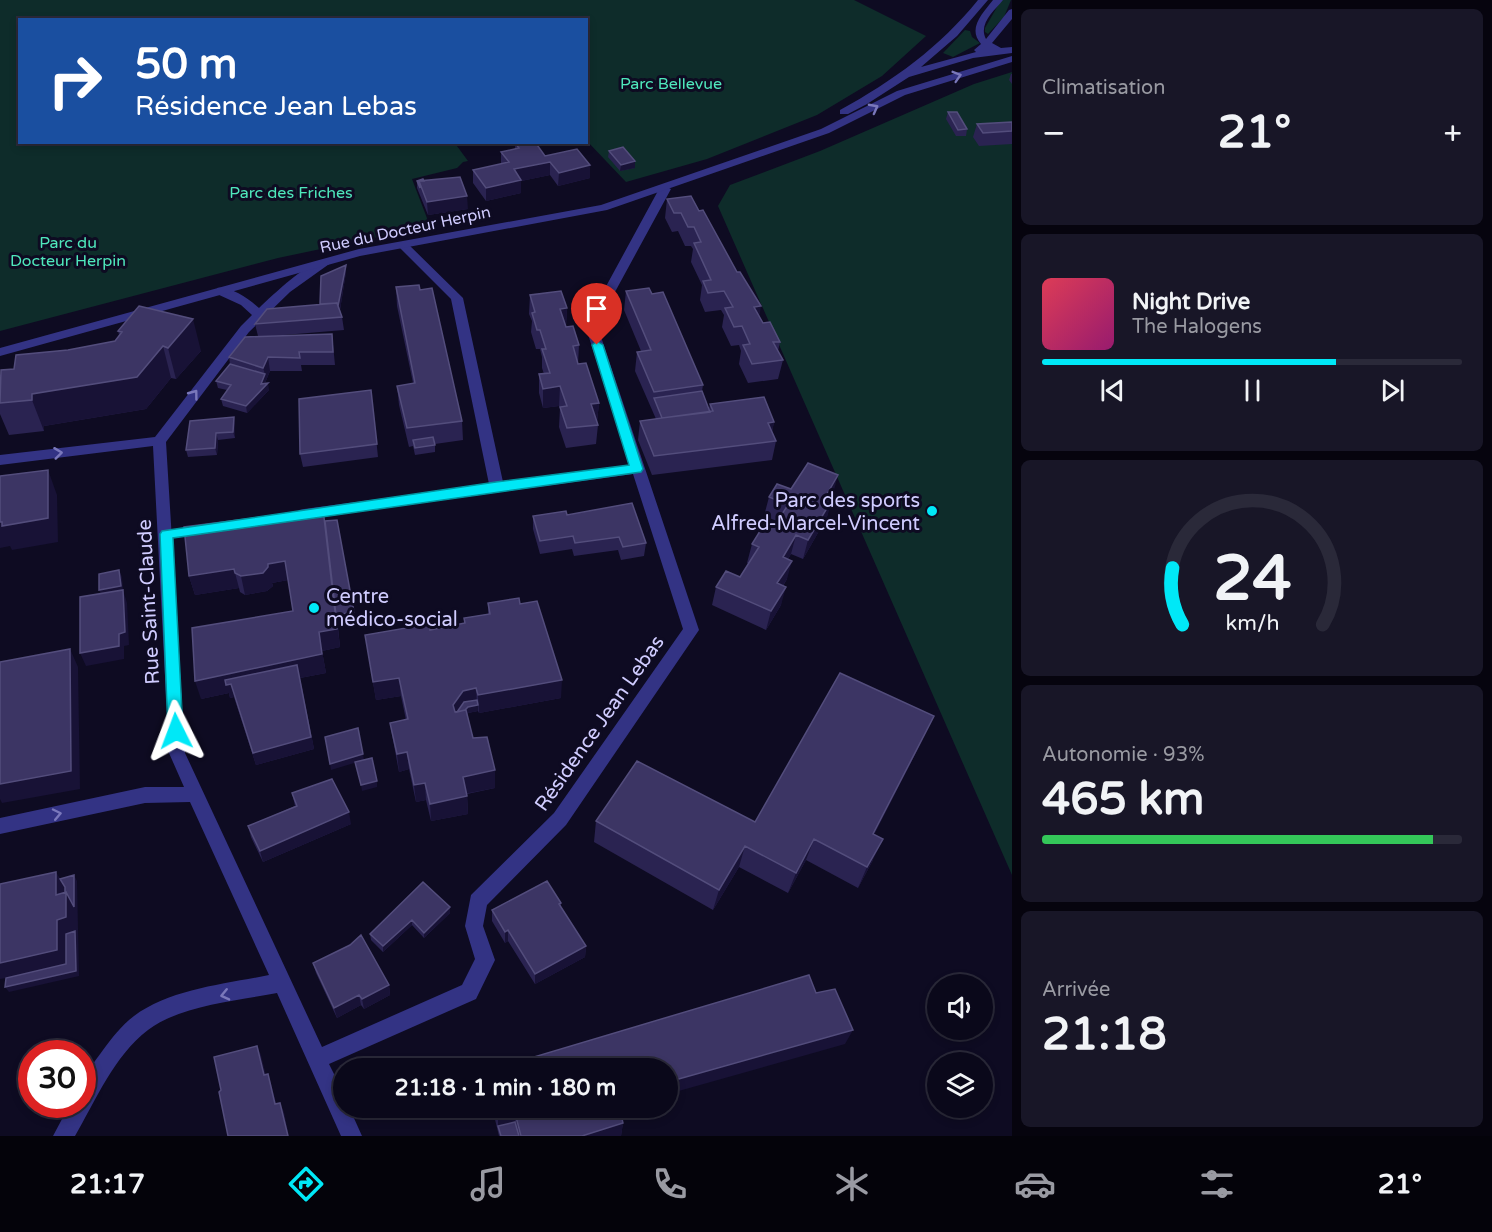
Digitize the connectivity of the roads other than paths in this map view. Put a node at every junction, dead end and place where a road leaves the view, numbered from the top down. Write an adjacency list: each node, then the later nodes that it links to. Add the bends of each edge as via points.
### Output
1 (983, 0): 10 (street, Rue du Docteur Herpin, via 957,32)
2 (998, 0): 4 (street, via 978,25 981,39)
3 (1012, 12): 4 (street)
4 (987, 45): 5 (street); 7 (street)
5 (999, 50): 6 (street); 7 (street)
6 (1012, 51)
7 (971, 55): 9 (street)
8 (1012, 59): 11 (street, Rue du Docteur Herpin, one-way to 8)
9 (953, 63): 10 (street); 11 (street)
10 (900, 76): 12 (street, Rue du Docteur Herpin, via 865,101)
11 (901, 93): 12 (street, Rue du Docteur Herpin, one-way to 11, via 825,131)
12 (781, 147): 13 (street, Rue du Docteur Herpin)
13 (665, 189): 14 (street, Rue du Docteur Herpin, via 603,208); 21 (street, Résidence Jean Lebas, via 591,324)
14 (402, 244): 15 (street, Rue du Docteur Herpin); 22 (street, via 457,298)
15 (326, 262): 16 (street, Rue du Docteur Herpin); 17 (street, via 286,289)
16 (221, 291): 17 (street, via 245,302); 18 (street, Rue du Docteur Herpin)
17 (259, 314): 19 (street, one-way to 17)
18 (0, 352)
19 (159, 441): 20 (street, one-way to 19); 24 (street, Rue Saint-Claude, via 172,534 177,753)
20 (0, 460)
21 (637, 469): 22 (street); 27 (street, Résidence Jean Lebas, via 691,630 560,819 478,901 474,926 484,960 469,992)
22 (496, 486): 23 (street)
23 (286, 516)
24 (196, 794): 25 (street, one-way to 24, via 146,795); 26 (street, Rue Saint-Claude)
25 (0, 826)
26 (282, 982): 27 (street, Rue Saint-Claude); 28 (street, one-way to 28, via 175,1006 142,1022 117,1047)
27 (317, 1059): 29 (street, Rue Saint-Claude)
28 (63, 1136)
29 (352, 1136)

